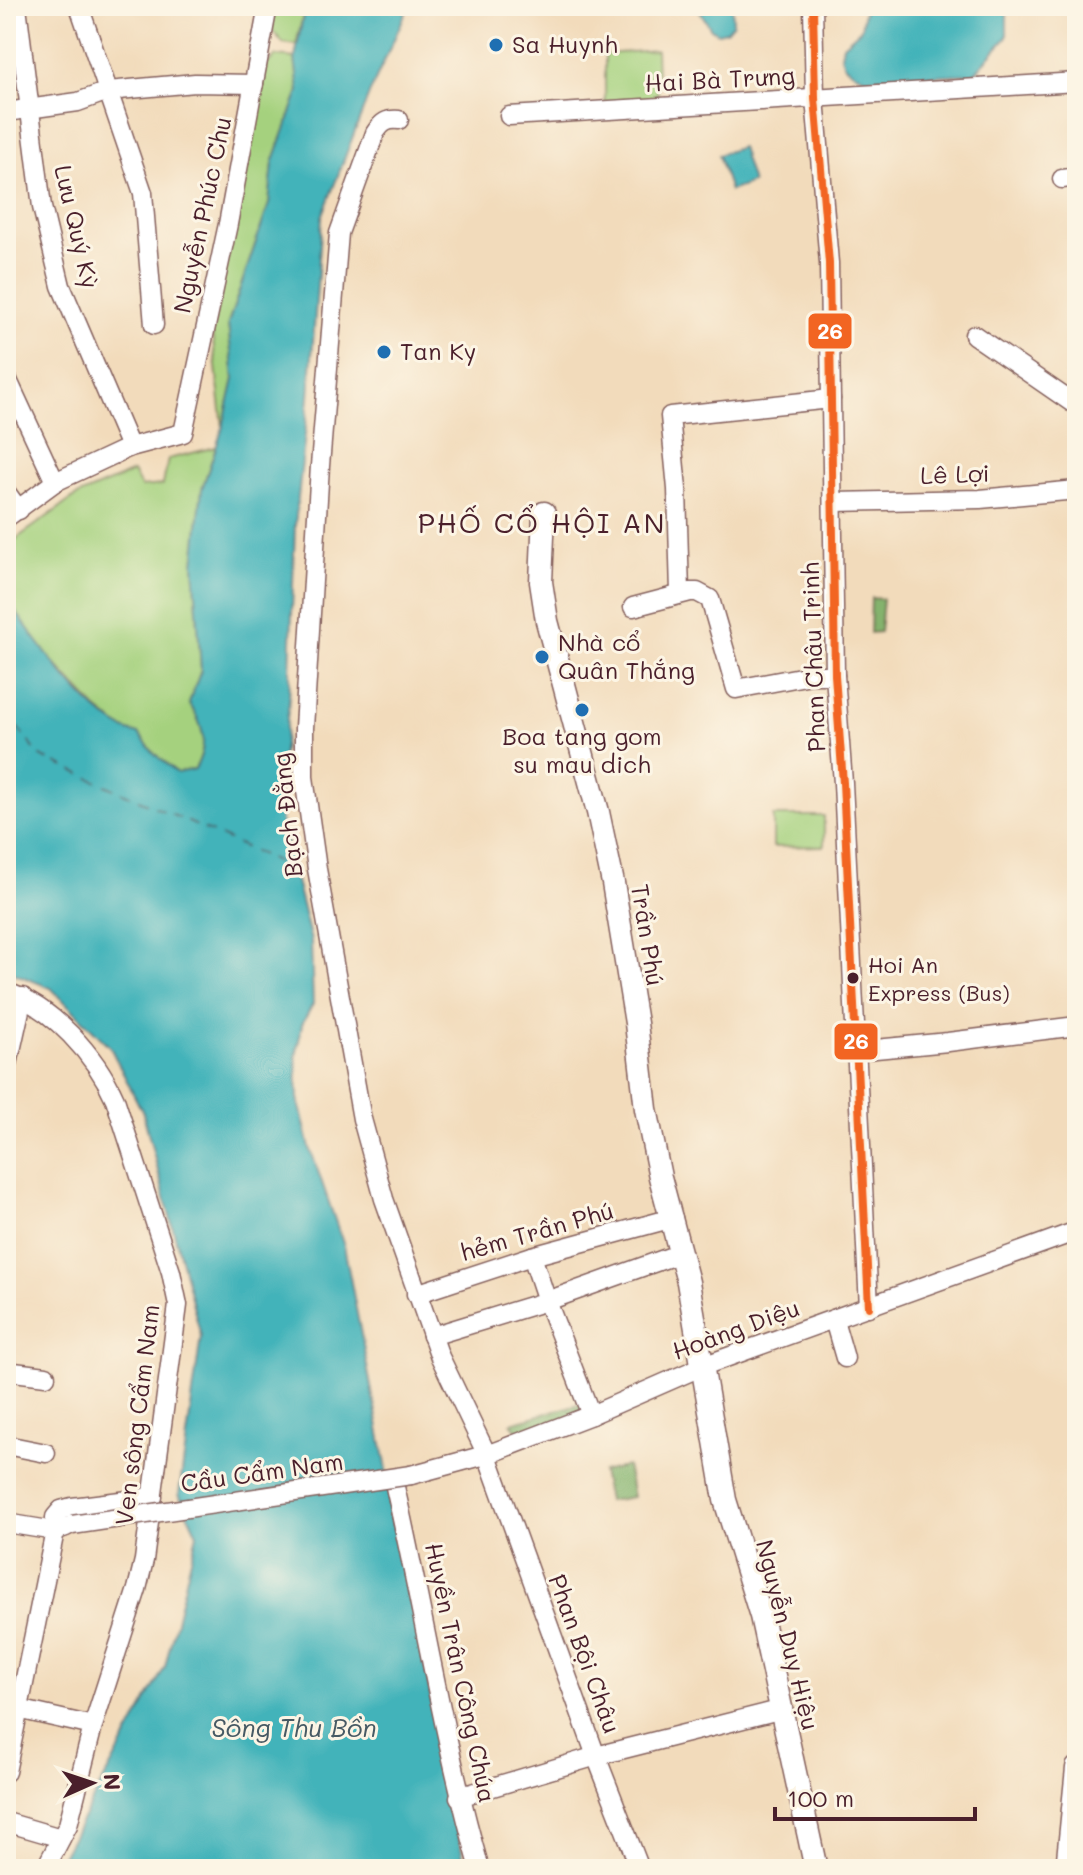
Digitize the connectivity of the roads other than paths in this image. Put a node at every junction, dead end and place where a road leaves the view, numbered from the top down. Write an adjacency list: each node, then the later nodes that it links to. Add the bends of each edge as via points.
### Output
1 (17, 6): 9 (street, Lưu Quý Kỳ)
2 (79, 6): 7 (street)
3 (268, 6): 6 (street, Nguyễn Phúc Chu)
4 (813, 6): 8 (street, Phan Châu Trinh)
5 (1077, 82): 8 (street, Hai Bà Trưng)
6 (254, 84): 7 (street); 18 (street, Nguyễn Phúc Chu, via 183,433)
7 (108, 91): 9 (street); 13 (street, via 143,193)
8 (815, 98): 11 (street, Hai Bà Trưng); 16 (street, Phan Châu Trinh, via 829,263)
9 (30, 110): 10 (street); 18 (street, Lưu Quý Kỳ, via 42,207 61,286)
10 (6, 112)
11 (509, 116)
12 (399, 120): 36 (street, Bạch Đằng, via 389,119 375,133 339,233 320,466 304,777 362,1119)
13 (154, 325)
14 (974, 335): 17 (street)
15 (6, 376): 19 (street)
16 (831, 399): 22 (street, Phan Châu Trinh); 25 (street, via 670,416)
17 (1077, 406)
18 (130, 447): 19 (street)
19 (55, 482): 24 (street)
20 (1077, 490): 22 (street, Lê Lợi, via 980,499)
21 (6, 492): 24 (street)
22 (834, 502): 27 (street, Phan Châu Trinh)
23 (544, 513): 32 (main road, Trần Phú, via 541,582 547,621 604,840 646,1109)
24 (12, 514)
25 (680, 593): 26 (street); 27 (street, via 697,592 710,599 736,689)
26 (633, 607)
27 (835, 675): 30 (street, Phan Châu Trinh)
28 (14, 995): 31 (street); 51 (street, Ven sông Cẩm Nam, via 38,1005 105,1076 176,1288)
29 (1077, 1026): 30 (street)
30 (855, 1051): 38 (street, Phan Châu Trinh)
31 (6, 1073)
32 (673, 1218): 34 (main road, Trần Phú); 35 (street, hẻm Trần Phú)
33 (1077, 1231): 38 (street, Hoàng Diệu)
34 (681, 1253): 37 (street); 42 (main road, Trần Phú)
35 (532, 1256): 36 (street, hẻm Trần Phú); 37 (street)
36 (416, 1294): 40 (street, Bạch Đằng)
37 (547, 1301): 40 (street); 45 (street)
38 (869, 1307): 39 (street, Hoàng Diệu)
39 (834, 1320): 41 (street); 42 (street, Hoàng Diệu)
40 (432, 1336): 48 (street, Bạch Đằng)
41 (845, 1358)
42 (703, 1366): 45 (street, Hoàng Diệu); 55 (main road, Nguyễn Duy Hiệu, via 725,1500 761,1616)
43 (6, 1371): 44 (street)
44 (46, 1376)
45 (591, 1415): 48 (street, Hoàng Diệu)
46 (6, 1445): 47 (street)
47 (46, 1453)
48 (487, 1455): 49 (street, Hoàng Diệu); 57 (street, Phan Bội Châu)
49 (411, 1475): 53 (street, Cầu Cẩm Nam, bridge)
50 (395, 1487): 60 (street, Huyền Trân Công Chúa)
51 (153, 1497): 53 (street, via 61,1510 55,1517); 56 (street, Ven sông Cẩm Nam, via 137,1589)
52 (6, 1523): 53 (street, Cầu Cẩm Nam)
53 (64, 1528): 54 (street)
54 (12, 1708): 56 (street); 59 (street)
55 (779, 1710): 57 (street); 66 (main road, Nguyễn Duy Hiệu)
56 (93, 1726): 62 (street, Ven sông Cẩm Nam)
57 (596, 1756): 60 (street); 65 (street, Phan Bội Châu)
58 (1077, 1768): 67 (main road)
59 (6, 1772)
60 (459, 1797): 64 (street, Huyền Trân Công Chúa)
61 (6, 1822): 62 (street)
62 (61, 1838): 63 (street, Ven sông Cẩm Nam)
63 (45, 1869)
64 (480, 1869)
65 (640, 1869)
66 (816, 1869)
67 (1067, 1869)

